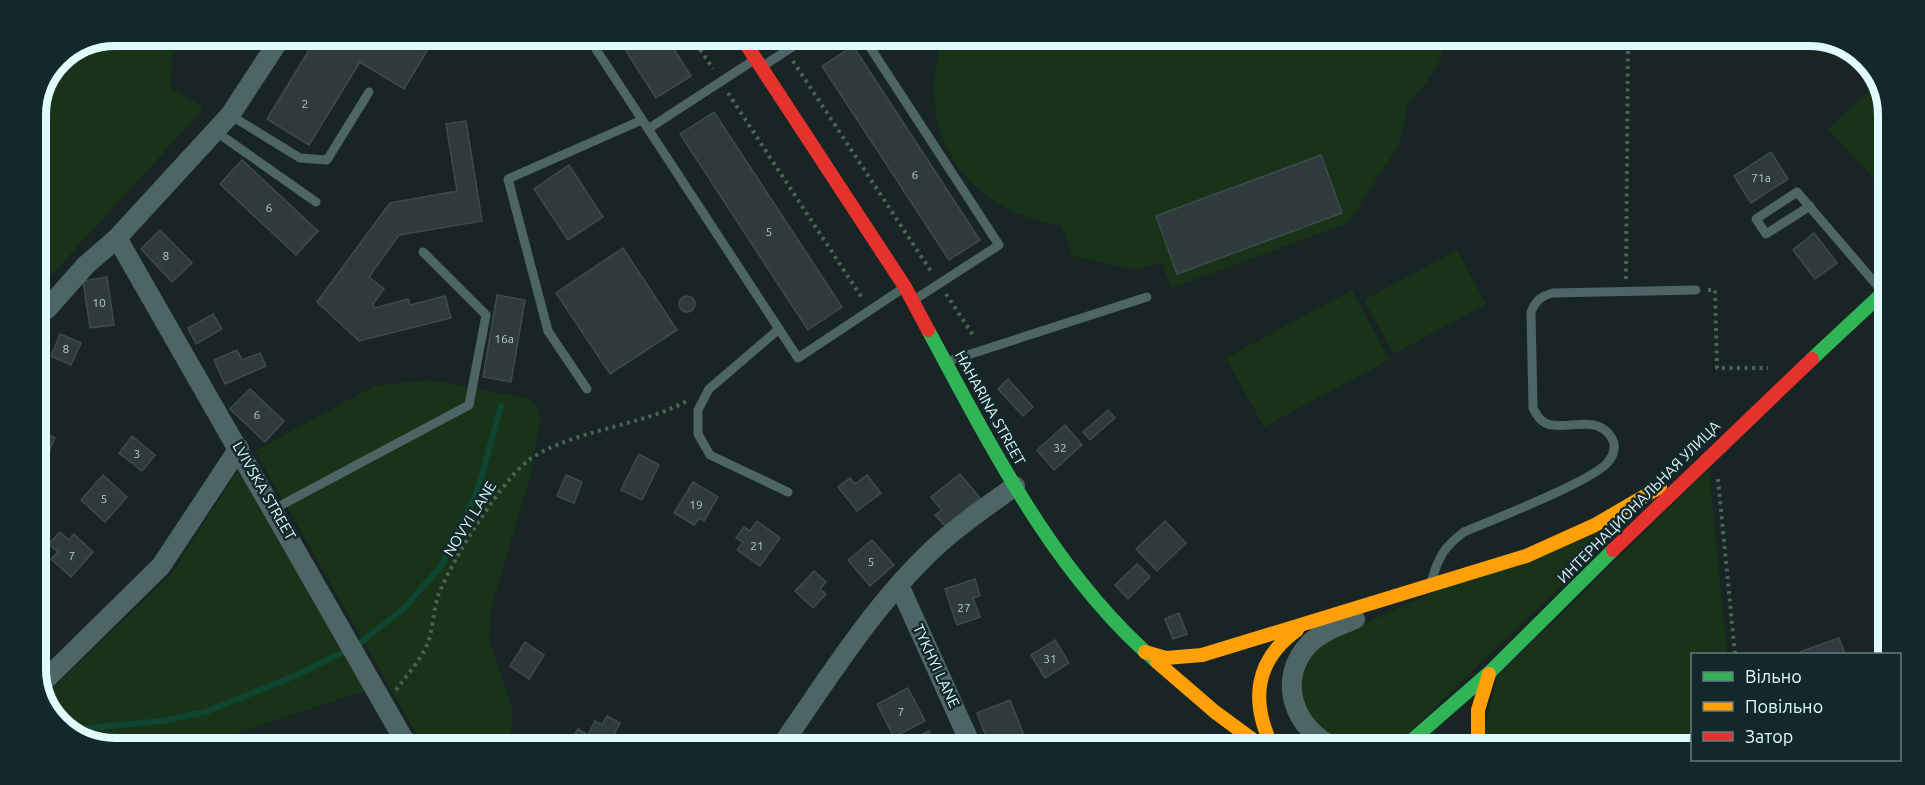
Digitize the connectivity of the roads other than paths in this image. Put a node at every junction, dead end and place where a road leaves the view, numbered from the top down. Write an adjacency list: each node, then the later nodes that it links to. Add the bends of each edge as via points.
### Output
1 (275, 46): 8 (street)
2 (594, 46): 9 (lane)
3 (747, 46): 6 (street, HAHARINA STREET)
4 (794, 46): 6 (lane)
5 (869, 46): 21 (lane, via 999,244)
6 (759, 63): 10 (lane, via 721,81); 17 (street, HAHARINA STREET)
7 (369, 92): 8 (lane, via 327,159 300,158)
8 (230, 115): 11 (street)
9 (642, 120): 10 (lane); 25 (lane, via 508,179 548,331)
10 (648, 129): 23 (lane)
11 (214, 130): 12 (lane); 14 (street)
12 (316, 202)
13 (1810, 206): 13 (lane, via 1797,192 1756,219 1766,234); 16 (lane)
14 (117, 238): 22 (street, via 86,265); 27 (street, LVIVSKA STREET)
15 (423, 252): 30 (lane, via 486,315 470,405)
16 (1878, 282)
17 (905, 287): 21 (street, HAHARINA STREET); 23 (lane, via 798,358)
18 (1695, 290): 32 (lane, via 1553,293 1535,302 1531,312 1533,408 1537,416 1552,425 1595,424 1607,430 1614,441 1614,454 1607,464 1587,477 1447,544 1437,560)
19 (1147, 297): 24 (lane)
20 (1878, 297): 26 (street)
21 (913, 301): 24 (street, HAHARINA STREET)
22 (46, 309)
23 (779, 328): 29 (lane, via 709,389 698,410 698,434 710,455)
24 (947, 362): 28 (street, HAHARINA STREET)
25 (587, 389)
26 (1735, 430): 32 (street, ИНТЕРНАЦИОНАЛЬНАЯ УЛИЦА, via 1633,506 1526,556); 35 (street, ИНТЕРНАЦИОНАЛЬНАЯ УЛИЦА)
27 (239, 448): 30 (street, LVIVSKA STREET); 36 (street, via 161,566)
28 (1015, 486): 31 (street, via 940,543); 34 (street, HAHARINA STREET, via 1096,601)
29 (788, 492)
30 (274, 509): 37 (street, LVIVSKA STREET)
31 (899, 585): 38 (street); 39 (street, TYKHYI LANE)
32 (1431, 585): 33 (street, ИНТЕРНАЦИОНАЛЬНАЯ УЛИЦА); 42 (street, via 1324,633 1302,652 1292,680 1295,709)
33 (1309, 623): 34 (street, ИНТЕРНАЦИОНАЛЬНАЯ УЛИЦА, via 1202,655 1166,658); 41 (street, via 1274,649 1263,668 1258,711)
34 (1144, 652): 40 (street, HAHARINA STREET)
35 (1490, 672): 43 (street, ИНТЕРНАЦИОНАЛЬНАЯ УЛИЦА); 44 (street, ИНТЕРНАЦИОНАЛЬНАЯ УЛИЦА, via 1479,700)
36 (48, 678)
37 (403, 738)
38 (787, 738)
39 (968, 738)
40 (1250, 738)
41 (1267, 738)
42 (1319, 738)
43 (1414, 738)
44 (1476, 738)

